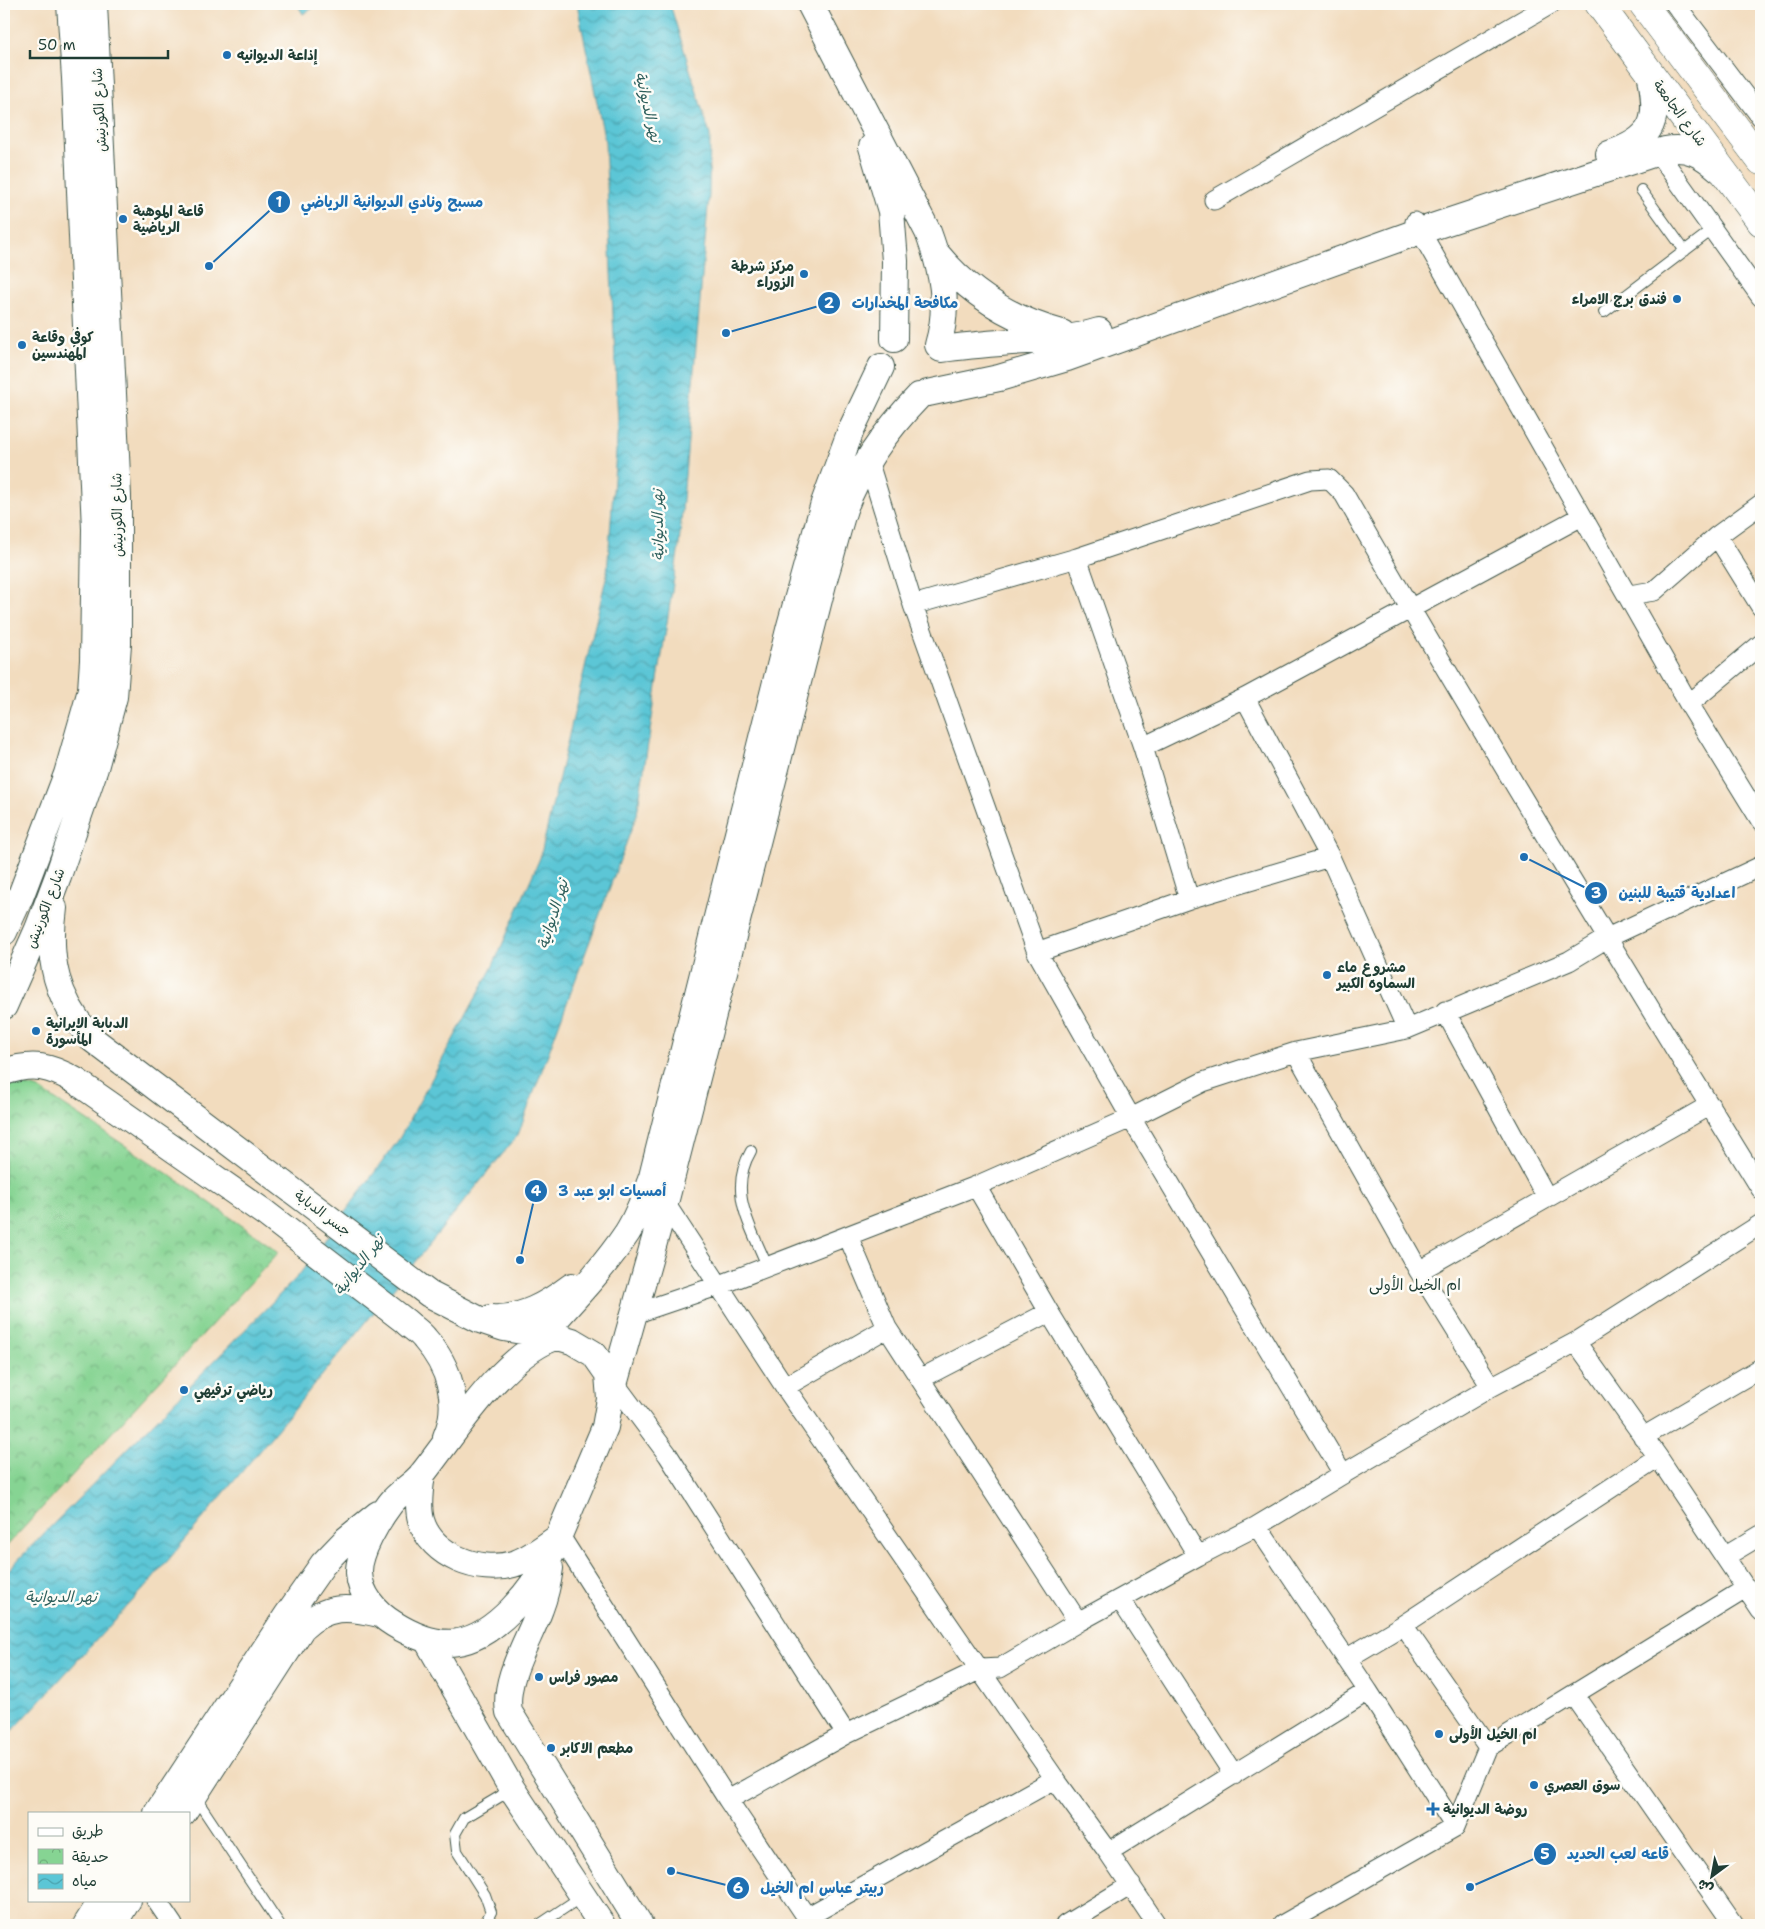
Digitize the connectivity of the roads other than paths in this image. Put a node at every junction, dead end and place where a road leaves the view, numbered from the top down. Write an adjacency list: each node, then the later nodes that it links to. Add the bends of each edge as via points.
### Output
1 (70, 4): 46 (main road, شارع الكورنيش, via 95,529 91,690 67,774)
2 (94, 4): 44 (main road, شارع الكورنيش, via 118,496 118,644 114,697 95,768)
3 (1551, 4): 15 (street)
4 (1599, 4): 8 (main road, شارع الجامعة)
5 (1643, 4): 12 (main road)
6 (1675, 4): 10 (street)
7 (815, 6): 9 (main road)
8 (1650, 72): 13 (main road, شارع الجامعة); 17 (main road, via 1655,99 1654,116 1648,130 1636,142)
9 (852, 82): 20 (main road); 24 (main road, via 891,211 896,281)
10 (1761, 117)
11 (1658, 152): 13 (main road, via 1680,148 1695,151); 17 (main road); 18 (street)
12 (1761, 161)
13 (1731, 181): 16 (main road, شارع الجامعة)
14 (1641, 190): 19 (lane)
15 (1214, 200)
16 (1761, 222)
17 (1418, 226): 23 (main road); 27 (main road, via 1042,366); 30 (street)
18 (1712, 230): 19 (lane); 21 (street)
19 (1685, 251): 22 (lane)
20 (936, 252): 23 (main road, via 974,292 1005,311 1049,330); 25 (main road, via 945,302)
21 (1761, 297)
22 (1604, 312)
23 (1080, 336): 25 (main road)
24 (894, 339): 25 (main road, via 903,334 922,334); 26 (main road, via 882,357)
25 (939, 347): 27 (main road, via 945,369 936,387)
26 (881, 367): 27 (main road, via 884,378 898,393); 62 (main road, via 851,430 824,503 790,626 652,1177)
27 (924, 395): 28 (main road, via 891,426)
28 (868, 460): 34 (street); 60 (main road, via 844,509 825,576)
29 (1761, 504): 31 (street)
30 (1582, 516): 33 (street); 36 (street)
31 (1717, 536): 33 (street, via 1654,591); 35 (street)
32 (1077, 558): 34 (street); 36 (street, via 1310,480 1329,479 1344,494); 40 (street)
33 (1629, 595): 39 (street)
34 (913, 605): 48 (street)
35 (1761, 607)
36 (1410, 610): 38 (street); 47 (street)
37 (1761, 644): 39 (street)
38 (1245, 698): 40 (street); 42 (street)
39 (1689, 704): 41 (street)
40 (1143, 747): 45 (street)
41 (1761, 821)
42 (1330, 857): 45 (street); 51 (street)
43 (1761, 866): 47 (street)
44 (58, 876): 49 (main road, شارع الكورنيش); 69 (main road, جسر الدبابة, via 53,916 53,964 66,1005 92,1039 429,1294)
45 (1188, 899): 48 (street)
46 (4, 932)
47 (1607, 938): 50 (street, via 1569,961); 54 (street)
48 (1037, 952): 55 (street)
49 (4, 1006)
50 (1445, 1012): 51 (street); 59 (street)
51 (1406, 1029): 52 (street)
52 (1296, 1052): 55 (street, via 1203,1082); 65 (street)
53 (4, 1072): 80 (main road, via 19,1066 59,1071 265,1213 425,1339 442,1363 452,1387 453,1412 447,1434)
54 (1710, 1105): 58 (street); 59 (street)
55 (1131, 1118): 57 (street); 81 (street)
56 (751, 1151): 64 (lane, via 744,1163 740,1182 741,1199)
57 (976, 1186): 63 (street); 67 (street)
58 (1761, 1189)
59 (1547, 1198): 65 (street)
60 (665, 1203): 66 (street); 68 (main road)
61 (1761, 1224): 72 (street)
62 (628, 1232): 69 (main road, via 588,1274 554,1300 523,1314 501,1318); 71 (main road)
63 (848, 1236): 64 (street); 70 (street)
64 (767, 1266): 66 (street)
65 (1419, 1271): 77 (street)
66 (720, 1285): 68 (street); 76 (street)
67 (1049, 1312): 74 (street); 86 (street)
68 (634, 1314): 75 (main road)
69 (472, 1316): 71 (main road, جسر الدبابة)
70 (887, 1328): 74 (street); 76 (street)
71 (544, 1341): 75 (main road, جسر الدبابة, via 585,1348 594,1354); 80 (main road, via 505,1372 468,1412)
72 (1576, 1342): 77 (street); 78 (street)
73 (1761, 1368): 78 (street)
74 (920, 1379): 92 (street)
75 (611, 1386): 85 (main road, via 605,1427); 99 (street, via 668,1455)
76 (785, 1387): 96 (street)
77 (1491, 1387): 81 (street)
78 (1643, 1438): 79 (street)
79 (1658, 1457): 87 (street); 93 (street)
80 (429, 1465): 82 (main road); 85 (main road, via 420,1488 420,1520 443,1551 458,1560 494,1566 512,1564)
81 (1344, 1474): 83 (street)
82 (390, 1504): 91 (main road, via 359,1566 363,1588); 106 (main road, via 323,1564)
83 (1257, 1526): 86 (street); 95 (street)
84 (1761, 1535): 87 (street)
85 (556, 1545): 94 (main road, via 535,1582 492,1629 459,1643); 104 (street); 122 (main road, via 548,1586 508,1693 509,1712)
86 (1198, 1556): 89 (street)
87 (1726, 1556): 88 (street)
88 (1747, 1588): 90 (street); 98 (street)
89 (1120, 1599): 92 (street); 101 (street)
90 (1761, 1610)
91 (379, 1614): 94 (main road); 105 (main road, via 335,1610 313,1618 302,1628)
92 (1078, 1622): 96 (street, via 1000,1668)
93 (1403, 1625): 95 (street); 100 (street)
94 (427, 1640): 103 (main road)
95 (1346, 1659): 97 (street)
96 (981, 1668): 99 (street); 102 (street)
97 (1368, 1691): 101 (street); 107 (street)
98 (1574, 1695): 100 (street); 126 (street)
99 (846, 1734): 104 (street)
100 (1488, 1747): 107 (street)
101 (1234, 1774): 108 (street)
102 (1056, 1779): 108 (street); 114 (street)
103 (512, 1789): 110 (main road); 119 (lane, via 464,1818 454,1834 456,1851 485,1895 491,1912)
104 (728, 1800): 114 (street)
105 (188, 1804): 118 (lane)
106 (158, 1812)
107 (1455, 1828): 125 (street)
108 (1108, 1852): 109 (street)
109 (1130, 1885): 123 (street); 124 (street)
110 (582, 1896): 120 (lane); 121 (main road)
111 (101, 1902): 115 (main road)
112 (127, 1902): 116 (main road)
113 (157, 1902): 117 (street)
114 (809, 1921)
115 (86, 1925)
116 (113, 1925)
117 (173, 1925)
118 (280, 1925)
119 (484, 1925)
120 (539, 1925)
121 (602, 1925)
122 (640, 1925)
123 (1065, 1925)
124 (1157, 1925)
125 (1282, 1925)
126 (1734, 1925)

